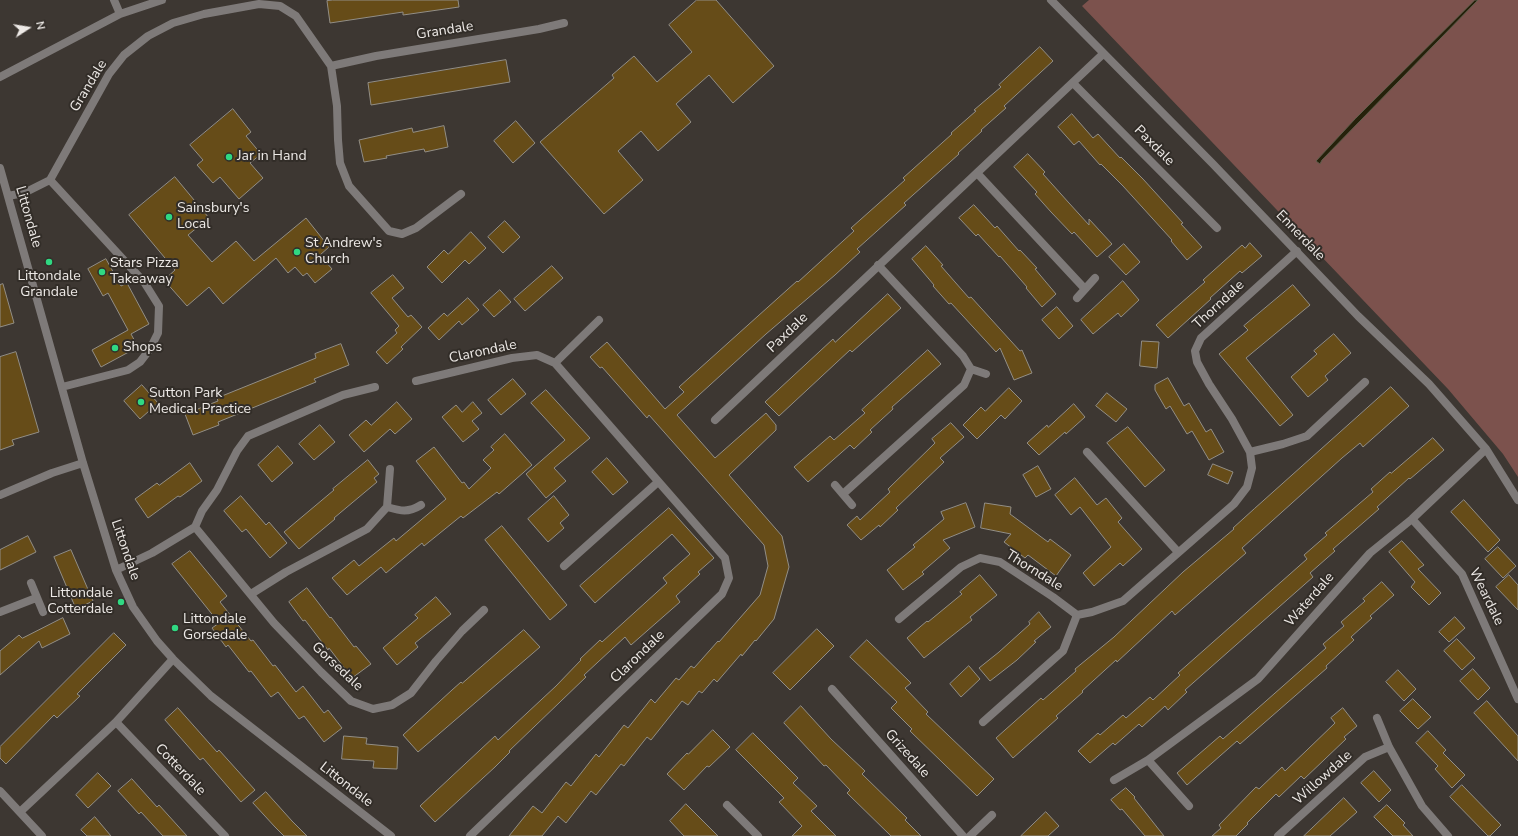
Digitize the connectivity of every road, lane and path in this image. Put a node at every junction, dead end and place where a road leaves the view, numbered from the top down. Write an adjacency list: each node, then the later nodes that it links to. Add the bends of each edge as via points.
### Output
1 (114, 0): 4 (street)
2 (162, 0): 4 (street)
3 (1051, 0): 6 (street, Ennerdale)
4 (120, 14): 8 (street)
5 (564, 23): 7 (street, Grandale)
6 (1103, 54): 9 (street, Paxdale); 16 (street, Ennerdale)
7 (331, 66): 12 (street, Grandale, via 296,16 280,6 259,4 204,14 173,23 148,36 130,50 109,74); 13 (street, Grandale, via 337,106 340,163 349,186 389,231 402,234 416,228)
8 (0, 77)
9 (1073, 83): 11 (street, Paxdale); 15 (street, Paxdale)
10 (0, 168): 14 (street, Littondale)
11 (977, 173): 17 (street, Paxdale); 19 (street)
12 (50, 180): 14 (street, via 24,193); 27 (street, via 144,282 159,306 158,333 140,362 128,370)
13 (461, 194)
14 (8, 196): 27 (street, Littondale)
15 (1217, 228)
16 (1297, 251): 30 (street, Ennerdale, via 1358,316 1429,384); 32 (street, Thorndale, via 1200,338 1195,351 1197,362)
17 (878, 265): 23 (street, via 963,356); 29 (street, Paxdale)
18 (1095, 278): 19 (street)
19 (1085, 289): 20 (street)
20 (1077, 298)
21 (599, 320): 22 (street)
22 (555, 363): 25 (street, Clarondale, via 537,355 512,358); 35 (street, Clarondale)
23 (971, 369): 24 (street); 37 (street, via 964,385)
24 (986, 374)
25 (416, 381)
26 (1365, 382): 32 (street, via 1306,436)
27 (62, 387): 33 (street, Littondale)
28 (375, 387): 44 (street, via 343,395 248,436 202,511)
29 (715, 420)
30 (1486, 449): 39 (street, Ennerdale); 43 (street, Waterdale)
31 (1087, 452): 45 (street)
32 (1250, 452): 45 (street, Thorndale, via 1252,468 1247,487 1234,504)
33 (84, 463): 38 (street, via 52,473); 47 (street, Littondale)
34 (390, 469): 42 (street)
35 (658, 482): 46 (street); 73 (street, Clarondale, via 725,558 729,578 722,594)
36 (835, 485): 37 (street)
37 (843, 494): 41 (street)
38 (0, 495)
39 (1518, 500)
40 (421, 504): 42 (street, via 412,510)
41 (852, 505)
42 (386, 507): 49 (street, via 367,529 286,572)
43 (1412, 519): 58 (street, Weardale, via 1462,574); 63 (street, Waterdale, via 1370,553 1258,679)
44 (195, 527): 47 (street, via 152,554); 49 (street, Gorsedale)
45 (1178, 552): 54 (street, Thorndale, via 1123,601)
46 (564, 566)
47 (116, 570): 56 (street, Littondale, via 133,607)
48 (31, 583): 50 (street)
49 (251, 594): 51 (street, Gorsedale, via 274,623 351,701 373,709 392,705 411,693 436,661)
50 (36, 598): 52 (street); 53 (street)
51 (484, 610)
52 (0, 612)
53 (43, 612)
54 (1077, 615): 55 (street, Thorndale, via 1000,562 980,558 961,567); 61 (street, via 1063,651)
55 (899, 619)
56 (173, 660): 60 (street); 72 (street, Littondale, via 210,696)
57 (832, 689): 75 (street, Grizedale)
58 (1518, 699)
59 (1376, 718): 62 (street)
60 (116, 722): 68 (street); 71 (street, Cotterdale)
61 (983, 722)
62 (1389, 746): 77 (street, Willowdale, via 1366,757); 78 (street, via 1422,806)
63 (1148, 760): 64 (street, Waterdale); 67 (street)
64 (1114, 780)
65 (0, 791): 68 (street)
66 (727, 805): 74 (street)
67 (1189, 806)
68 (20, 812): 70 (street)
69 (992, 815): 76 (street)
70 (42, 836)
71 (225, 836)
72 (391, 836)
73 (470, 836)
74 (758, 836)
75 (963, 836)
76 (970, 836)
77 (1278, 836)
78 (1448, 836)

